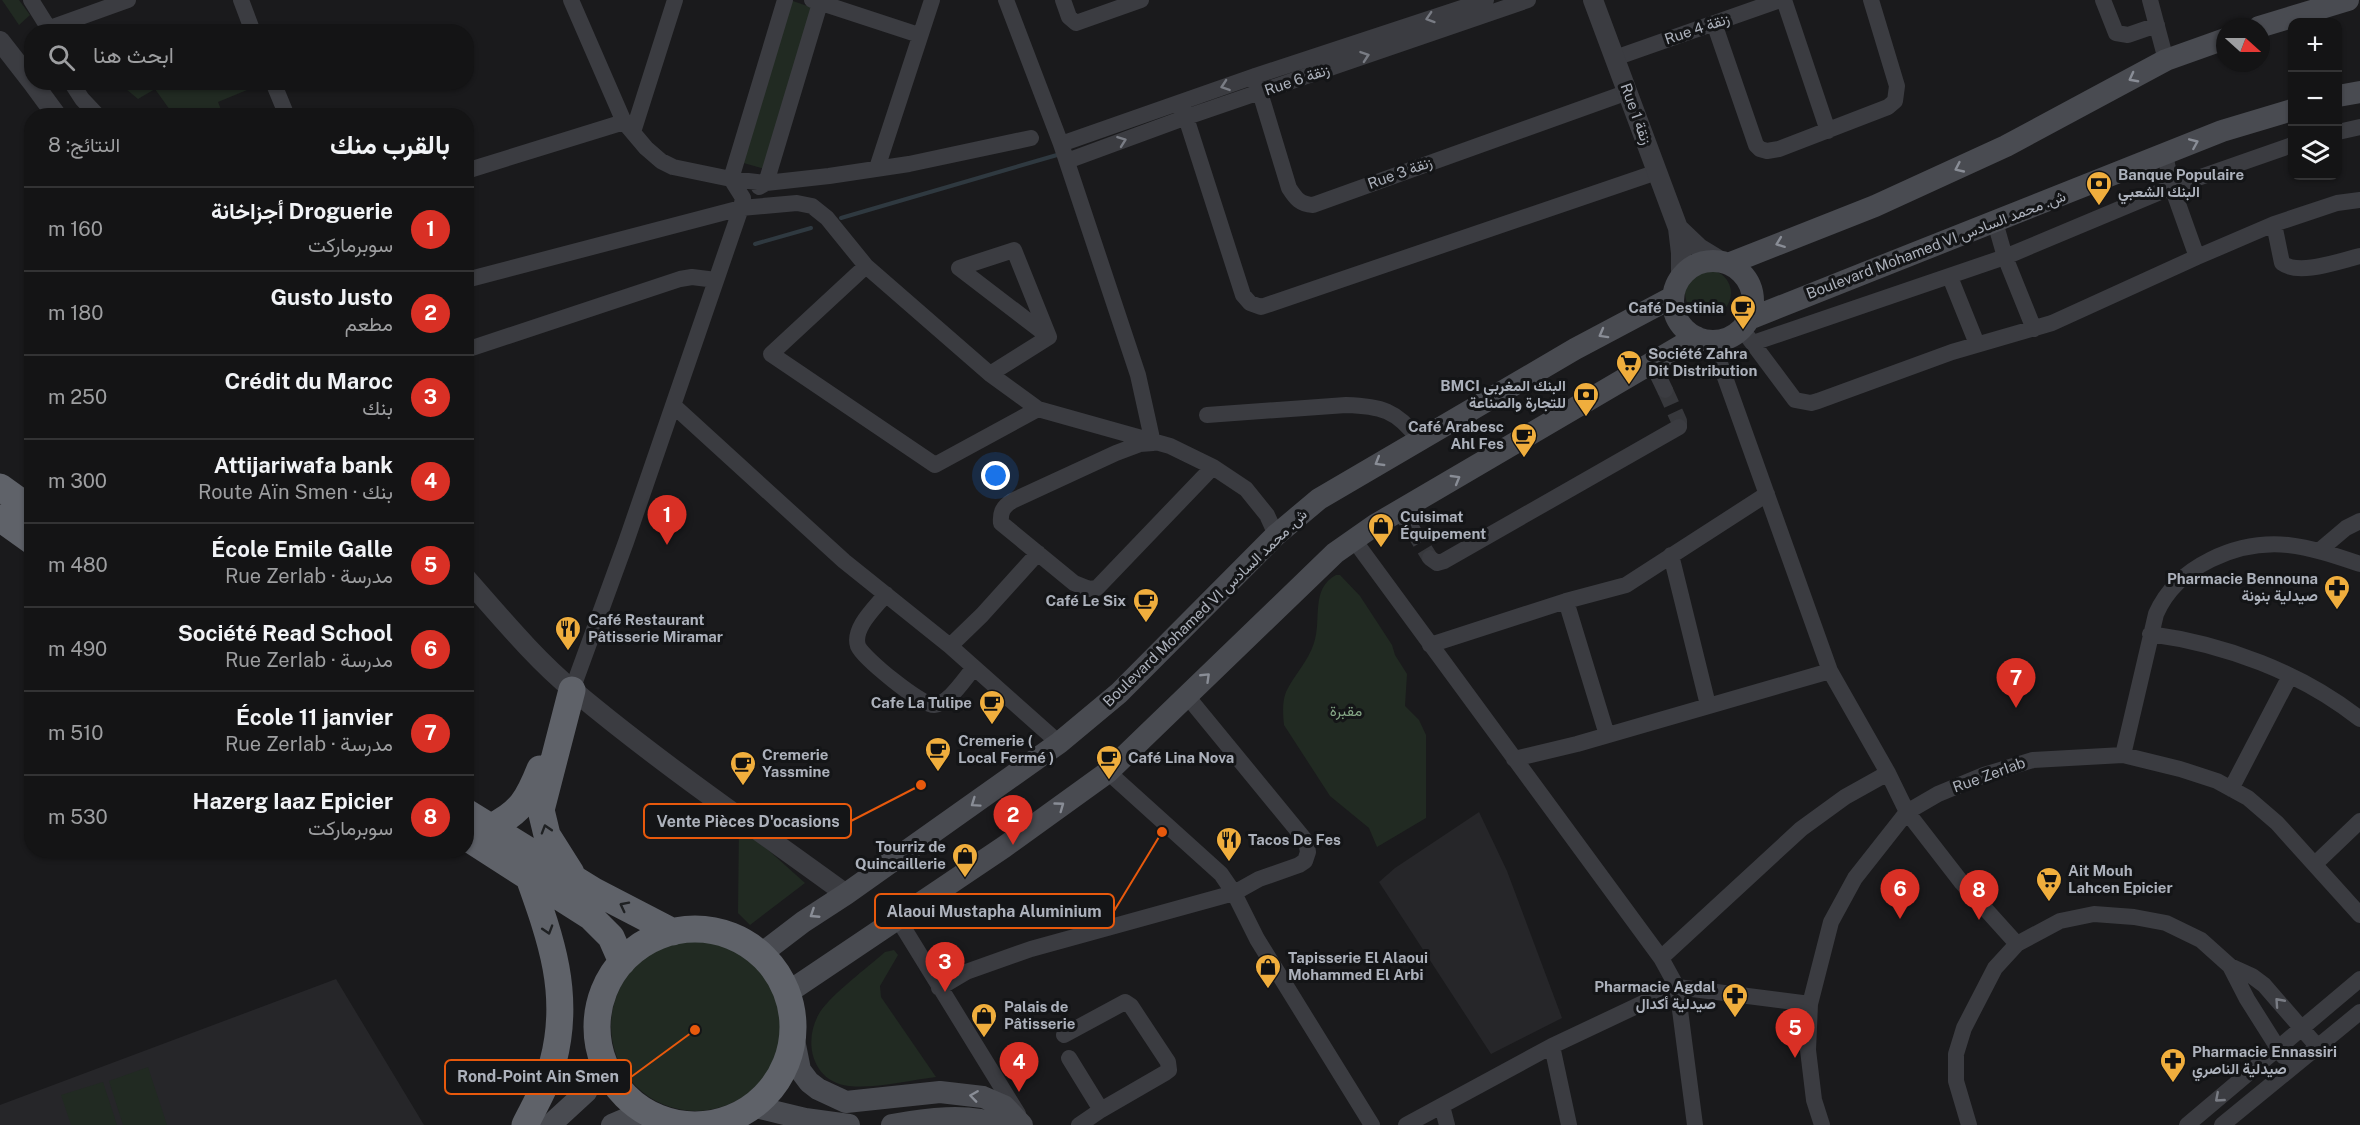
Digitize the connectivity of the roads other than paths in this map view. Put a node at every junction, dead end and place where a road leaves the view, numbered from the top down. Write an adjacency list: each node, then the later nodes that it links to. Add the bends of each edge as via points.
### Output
1 (31, 0): 22 (street)
2 (128, 0): 23 (street)
3 (241, 0): 24 (street)
4 (571, 0): 46 (street)
5 (675, 0): 46 (street)
6 (784, 0): 58 (street)
7 (932, 0): 27 (street)
8 (1006, 0): 51 (street)
9 (1063, 0): 20 (street, via 1069,17 1076,23)
10 (1142, 0): 20 (street)
11 (1528, 0): 19 (street, Rue 6 زنقة)
12 (1593, 0): 30 (street, Rue 1 زنقة)
13 (1782, 0): 21 (street, Rue 4 زنقة); 48 (street)
14 (1871, 0): 48 (street, via 1897,94 1888,107)
15 (2103, 0): 26 (street, via 2116,33 2128,35)
16 (2150, 0): 26 (street)
17 (2348, 0): 25 (main road)
18 (818, 1): 27 (street); 59 (street)
19 (1487, 3): 33 (street, Rue 6 زنقة, one-way to 33); 39 (street, Rue 6 زنقة, one-way to 19)
20 (1118, 4)
21 (1714, 23): 30 (street, Rue 4 زنقة); 48 (street, via 1760,149 1779,149)
22 (47, 24)
23 (66, 24)
24 (250, 24)
25 (2270, 24)
26 (2157, 25): 31 (street)
27 (919, 35): 55 (street)
28 (0, 41): 32 (street)
29 (2216, 42): 31 (main road)
30 (1615, 58): 37 (street, Rue 1 زنقة)
31 (2166, 60): 69 (main road, one-way to 69, via 2007,146 1875,206)
32 (24, 72)
33 (1255, 76): 39 (street, Rue 3 زنقة); 44 (street, Rue 6 زنقة, one-way to 44)
34 (38, 90): 41 (street)
35 (76, 90): 42 (street)
36 (276, 90): 43 (street)
37 (1628, 92): 39 (street, Rue 3 زنقة, via 1314,204 1297,201 1289,188); 57 (street, Rue 1 زنقة)
38 (2360, 92): 40 (main road)
39 (1259, 93): 44 (street, Rue 6 زنقة)
40 (2342, 95)
41 (51, 108)
42 (90, 108)
43 (284, 108)
44 (1183, 110): 51 (street, Rue 6 زنقة); 54 (street, Rue 6 زنقة, one-way to 44); 57 (street, via 1243,295 1250,303 1262,307)
45 (2288, 111): 53 (main road, Boulevard Mohamed VI ش. محمد السادس, one-way to 45, via 2222,131)
46 (628, 127): 56 (street); 58 (street, via 661,161)
47 (2360, 127): 49 (street)
48 (1828, 131)
49 (2342, 131)
50 (1031, 138): 55 (street)
51 (1061, 144): 54 (street)
52 (2288, 146): 60 (street)
53 (2165, 155): 60 (street); 63 (main road, Boulevard Mohamed VI ش. محمد السادس)
54 (1067, 161): 89 (street, via 1138,375)
55 (877, 168): 59 (street)
56 (474, 169)
57 (1657, 172): 65 (street, Rue 1 زنقة)
58 (731, 179): 59 (street); 62 (street)
59 (766, 183): 62 (street)
60 (2172, 187): 66 (street); 68 (street)
61 (2360, 200): 64 (street, via 2337,203)
62 (742, 203): 70 (street, via 812,206 827,218); 72 (street); 73 (street)
63 (1995, 222): 68 (street); 76 (main road, Boulevard Mohamed VI ش. محمد السادس)
64 (2274, 224): 66 (street); 67 (street, via 2282,263 2288,267 2305,269)
65 (1678, 228): 69 (street, via 1699,248); 74 (street, via 1681,253)
66 (2197, 256): 75 (street)
67 (2360, 256)
68 (2005, 257): 71 (street); 75 (street)
69 (1725, 263): 74 (main road, via 1697,264); 76 (main road, via 1739,270 1750,286 1753,300)
70 (866, 266): 82 (street); 85 (street, via 771,354 935,465)
71 (1950, 277): 76 (street); 79 (street)
72 (474, 278)
73 (716, 280): 80 (street, via 680,279); 84 (street)
74 (1677, 287): 78 (main road, via 1678,320 1685,330); 88 (main road, Boulevard Mohamed VI ش. محمد السادس, one-way to 88, via 1621,324)
75 (2034, 329): 79 (street)
76 (1748, 331): 78 (main road, via 1726,339); 79 (street, via 1792,398 1811,403)
77 (1049, 337): 77 (street, via 1014,250 959,268 995,296); 82 (street)
78 (1704, 339): 81 (main road); 92 (street)
79 (1977, 344)
80 (474, 347)
81 (1652, 363): 83 (street); 98 (main road, one-way to 81, via 1405,520)
82 (990, 374): 85 (street)
83 (1665, 390)
84 (674, 406): 105 (street, via 844,561); 113 (street)
85 (1038, 409): 89 (street)
86 (1207, 415): 88 (street, via 1367,405 1405,421)
87 (1679, 427): 102 (street, via 1444,561 1437,563)
88 (1418, 439): 97 (main road, Boulevard Mohamed VI ش. محمد السادس, one-way to 97, via 1319,499)
89 (1153, 442): 90 (street); 100 (street, via 1116,453 1004,507 1000,523)
90 (1213, 467): 97 (street, via 1246,489 1267,515); 100 (street, via 1097,588 1074,583)
91 (0, 488): 93 (highway)
92 (1767, 494): 101 (street); 111 (street)
93 (24, 504)
94 (0, 518): 96 (highway)
95 (2360, 521): 99 (street)
96 (24, 535)
97 (1276, 536): 118 (main road, Boulevard Mohamed VI ش. محمد السادس, via 1119,693)
98 (1354, 540): 108 (street); 114 (main road, one-way to 98, via 1335,553)
99 (2320, 550): 103 (street); 107 (street, via 2286,545 2226,552 2179,580 2163,598)
100 (1038, 553): 109 (street)
101 (1671, 555): 106 (street, via 1626,585); 115 (street)
102 (1430, 558)
103 (2360, 564)
104 (474, 587): 113 (street)
105 (886, 594): 109 (street); 110 (street, via 858,636 858,646 867,657 924,703 932,705 947,698)
106 (1566, 601): 108 (street); 117 (street)
107 (2150, 634): 112 (street, via 2221,650); 119 (street)
108 (1430, 645): 120 (street)
109 (950, 646): 110 (street)
110 (974, 668): 118 (street)
111 (1830, 671): 115 (street); 122 (street)
112 (2290, 676): 116 (street); 123 (street)
113 (572, 690): 127 (highway, via 531,792 512,816); 131 (highway, one-way to 113, via 547,835 541,810); 133 (street)
114 (1187, 696): 121 (main road); 132 (street, via 1306,841 1305,861)
115 (1708, 705): 117 (street)
116 (2358, 714)
117 (1607, 735): 120 (street)
118 (1059, 743): 133 (main road, Boulevard Mohamed VI ش. محمد السادس, one-way to 133)
119 (2123, 755): 123 (street, Rue ZerIab, via 2180,769); 124 (street, Rue ZerIab, via 2032,760 1938,794)
120 (1514, 759): 139 (street)
121 (1108, 772): 132 (street, via 1194,847); 135 (main road, one-way to 121)
122 (1888, 773): 124 (street); 139 (street, via 1845,797 1801,829)
123 (2231, 789): 129 (street, Rue ZerIab, via 2277,823)
124 (1907, 812): 137 (street, via 1962,883); 146 (street, Rue ZerIab, via 1855,878 1831,922)
125 (474, 817): 127 (highway)
126 (2360, 821): 129 (street)
127 (491, 827): 131 (highway)
128 (474, 842): 130 (highway)
129 (2315, 864): 134 (street, Rue ZerIab)
130 (528, 875): 140 (highway, via 601,926 611,937); 161 (highway, one-way to 161, via 559,972 561,1020 553,1064)
131 (575, 879): 136 (highway, one-way to 131)
132 (1234, 893): 144 (street, via 1013,955 966,972); 169 (street, via 1257,939)
133 (846, 894): 138 (main road, Boulevard Mohamed VI ش. محمد السادس, one-way to 138)
134 (2360, 915)
135 (898, 919): 144 (street); 145 (main road)
136 (673, 932): 138 (highway, via 720,932); 140 (highway, via 647,942)
137 (2017, 944): 141 (street, via 2060,921 2094,914 2134,917 2166,923 2201,940); 175 (street, via 1995,969 1976,1001 1956,1054 1956,1081)
138 (761, 954): 145 (highway)
139 (1661, 958): 143 (street)
140 (622, 962): 155 (highway, via 607,986 599,1012 598,1041)
141 (2230, 966): 148 (street, one-way to 141, via 2264,985); 153 (street)
142 (2360, 979): 148 (street)
143 (1677, 987): 146 (street); 151 (street); 173 (street)
144 (939, 988): 167 (street)
145 (786, 993): 149 (highway)
146 (1810, 1004): 174 (street, Rue ZerIab, via 1808,1050 1814,1100)
147 (2360, 1012): 152 (street)
148 (2302, 1027): 152 (street); 153 (street)
149 (792, 1030): 157 (highway, via 782,1071 769,1091); 167 (main road, one-way to 149, via 1004,1106 983,1097 940,1092 846,1102 809,1082 800,1070)
150 (1064, 1035): 159 (street, via 1125,1002 1168,1062 1165,1073)
151 (1552, 1046): 158 (street); 172 (street)
152 (2317, 1046): 156 (street)
153 (2277, 1048): 156 (street); 176 (street, one-way to 176)
154 (1069, 1058): 159 (street)
155 (603, 1059): 160 (highway, via 618,1087); 162 (main road, via 586,1092)
156 (2291, 1068): 177 (street)
157 (752, 1106): 160 (highway, via 729,1119 703,1125 669,1121); 164 (main road, via 797,1118)
158 (1442, 1106): 170 (street); 171 (street)
159 (1101, 1110): 168 (street)
160 (645, 1111): 163 (main road)
161 (525, 1125)
162 (550, 1125)
163 (612, 1125)
164 (849, 1125)
165 (892, 1125): 166 (main road, via 947,1119 985,1119)
166 (1000, 1125)
167 (1023, 1125)
168 (1079, 1125)
169 (1372, 1125)
170 (1406, 1125)
171 (1448, 1125)
172 (1569, 1125)
173 (1695, 1125)
174 (1822, 1125)
175 (1969, 1125)
176 (2187, 1125)
177 (2222, 1125)

